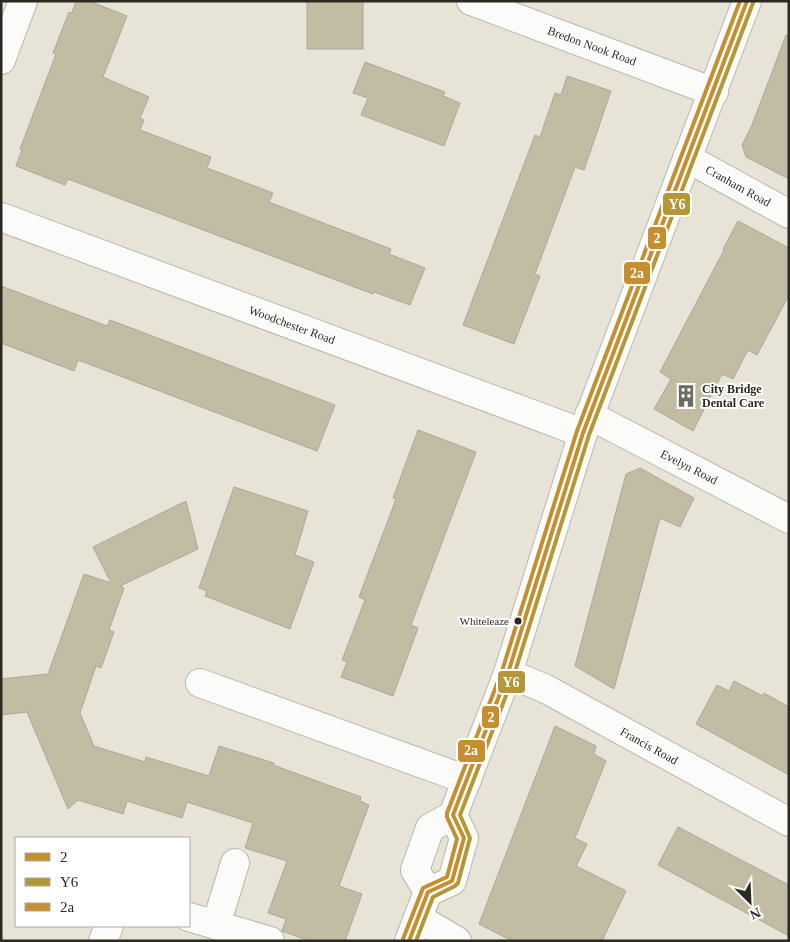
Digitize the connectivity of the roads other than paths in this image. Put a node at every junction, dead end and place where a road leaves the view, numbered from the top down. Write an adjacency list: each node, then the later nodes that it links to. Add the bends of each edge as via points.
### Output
1 (23, 1): 4 (street)
2 (471, 1): 5 (street, Bredon Nook Road)
3 (747, 1): 5 (street)
4 (1, 60)
5 (714, 92): 6 (street)
6 (687, 158): 7 (street, Cranham Road); 9 (street)
7 (789, 214)
8 (1, 217): 9 (street, Woodchester Road)
9 (586, 424): 10 (street, Evelyn Road); 11 (street)
10 (789, 519)
11 (508, 673): 13 (street); 15 (street, Francis Road, via 546,689)
12 (200, 683): 13 (street)
13 (467, 780): 14 (street)
14 (453, 815): 17 (street, via 430,828 415,866); 17 (street, via 464,838 452,881)
15 (789, 822)
16 (235, 863): 19 (street)
17 (428, 892): 21 (street)
18 (190, 917): 19 (street)
19 (216, 925): 23 (street)
20 (109, 927): 22 (street)
21 (414, 929): 24 (street)
22 (103, 941)
23 (270, 941)
24 (457, 941)

